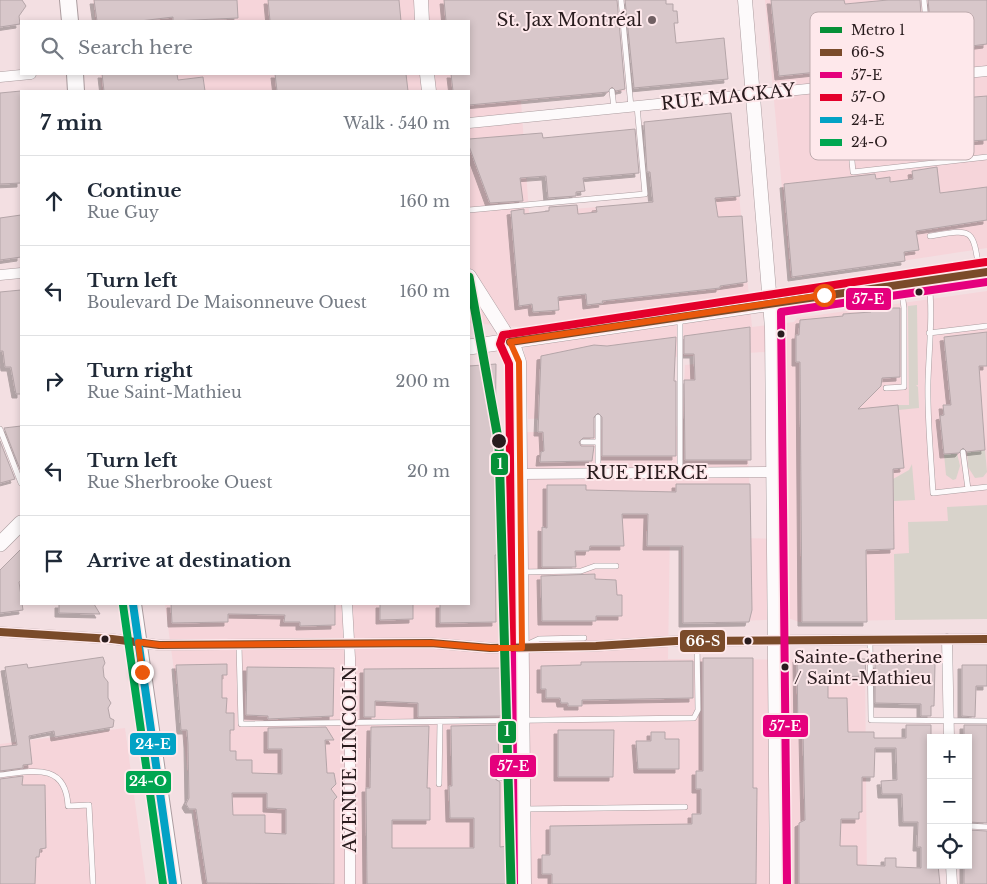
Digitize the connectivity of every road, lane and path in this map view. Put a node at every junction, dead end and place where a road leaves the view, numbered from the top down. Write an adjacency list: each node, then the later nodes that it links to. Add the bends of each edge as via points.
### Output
1 (68, 0): 5 (main road)
2 (421, 0): 6 (street)
3 (622, 0): 18 (lane)
4 (745, 0): 17 (street)
5 (70, 20)
6 (422, 20)
7 (987, 71): 8 (street, RUE MACKAY)
8 (974, 72)
9 (21, 75): 12 (street)
10 (75, 75): 14 (main road)
11 (427, 75): 15 (street)
12 (0, 77)
13 (810, 88): 17 (street, RUE MACKAY)
14 (76, 90)
15 (429, 90)
16 (612, 91): 19 (lane)
17 (752, 94): 18 (street, RUE MACKAY); 33 (street)
18 (634, 107): 19 (street, RUE MACKAY); 25 (lane, via 645,194)
19 (614, 109): 20 (street, RUE MACKAY)
20 (470, 123)
21 (987, 157): 22 (lane)
22 (974, 158)
23 (852, 160): 24 (lane, via 853,172)
24 (960, 160)
25 (470, 210)
26 (930, 236): 28 (lane, via 961,231 971,235)
27 (20, 273): 29 (street)
28 (983, 273): 31 (main road)
29 (0, 275)
30 (470, 278): 37 (street)
31 (929, 281): 32 (main road); 36 (lane, via 932,302)
32 (901, 284): 33 (main road); 39 (lane, via 904,387)
33 (771, 303): 34 (main road); 45 (street)
34 (680, 317): 37 (main road); 46 (lane)
35 (987, 326): 36 (lane)
36 (929, 333): 51 (lane, via 932,493)
37 (510, 342): 38 (main road); 47 (street, via 519,362)
38 (470, 347)
39 (886, 388)
40 (598, 417): 43 (lane)
41 (0, 429): 49 (lane)
42 (583, 442): 43 (lane)
43 (598, 442): 48 (lane)
44 (963, 452): 51 (lane)
45 (774, 472): 46 (street, RUE PIERCE); 64 (street)
46 (680, 473): 48 (street, RUE PIERCE)
47 (521, 474): 48 (street, RUE PIERCE); 55 (street)
48 (598, 474)
49 (20, 480)
50 (987, 487): 51 (lane)
51 (968, 489)
52 (20, 524): 53 (main road)
53 (0, 544)
54 (616, 566): 55 (lane, via 595,566 581,571)
55 (522, 572): 68 (street)
56 (133, 605): 65 (main road)
57 (347, 605): 66 (street, AVENUE LINCOLN)
58 (0, 632): 65 (street)
59 (584, 638): 68 (lane, via 539,639)
60 (870, 639): 61 (street); 64 (street); 69 (lane, via 870,720)
61 (947, 639): 62 (street); 69 (street)
62 (987, 639)
63 (697, 640): 64 (street); 68 (street); 72 (lane, via 698,710 694,718)
64 (775, 640): 88 (street)
65 (138, 642): 67 (street); 85 (main road)
66 (349, 644): 67 (street); 68 (street, via 431,643); 73 (street, AVENUE LINCOLN)
67 (239, 645): 73 (lane, via 241,724)
68 (522, 648): 72 (street)
69 (948, 720): 70 (lane); 74 (street)
70 (987, 721)
71 (440, 722): 72 (lane); 73 (lane); 78 (lane)
72 (523, 722): 76 (street)
73 (350, 723): 86 (street, AVENUE LINCOLN)
74 (949, 734)
75 (0, 775): 84 (lane, via 47,772 63,784 68,794 68,806 88,805)
76 (524, 777): 77 (lane); 80 (street)
77 (500, 778)
78 (439, 784)
79 (685, 807): 80 (lane)
80 (524, 809): 87 (street)
81 (972, 826): 82 (lane)
82 (987, 826)
83 (951, 869): 89 (street)
84 (93, 884)
85 (173, 884)
86 (350, 884)
87 (524, 884)
88 (777, 884)
89 (952, 884)

